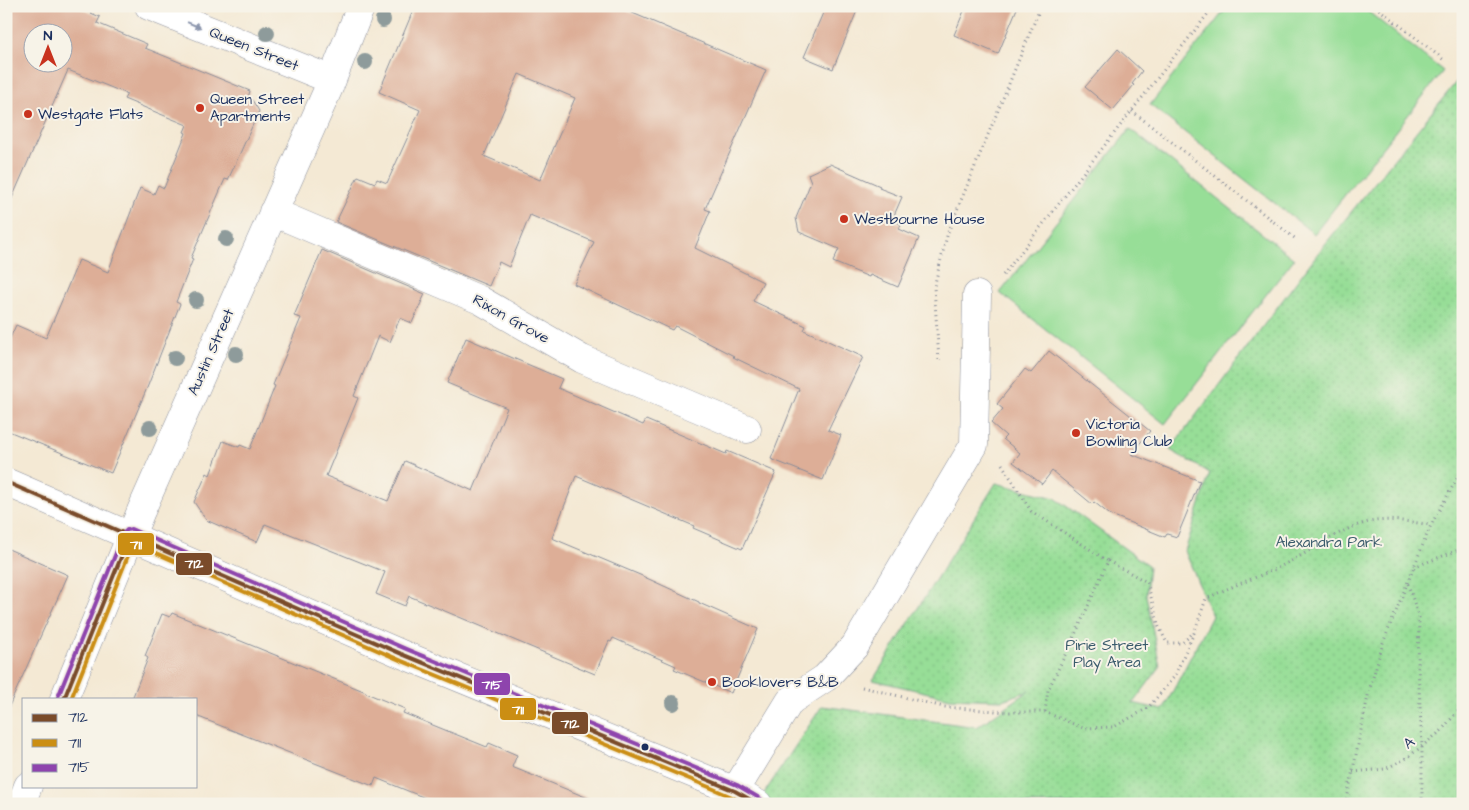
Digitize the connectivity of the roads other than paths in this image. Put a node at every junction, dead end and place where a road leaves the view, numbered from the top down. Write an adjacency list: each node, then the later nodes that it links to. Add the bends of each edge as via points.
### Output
1 (148, 6): 3 (street, Queen Street, one-way to 3)
2 (361, 6): 3 (street, Austin Street)
3 (332, 80): 4 (street, Austin Street)
4 (273, 212): 6 (street, Rixon Grove, via 480,300 582,359); 8 (street, Austin Street)
5 (977, 295): 11 (street, via 974,445 855,646 825,678 790,701)
6 (747, 429)
7 (6, 482): 8 (street)
8 (130, 535): 9 (street, Austin Street); 11 (street)
9 (64, 698)
10 (27, 788): 12 (street)
11 (747, 798)
12 (21, 804)

